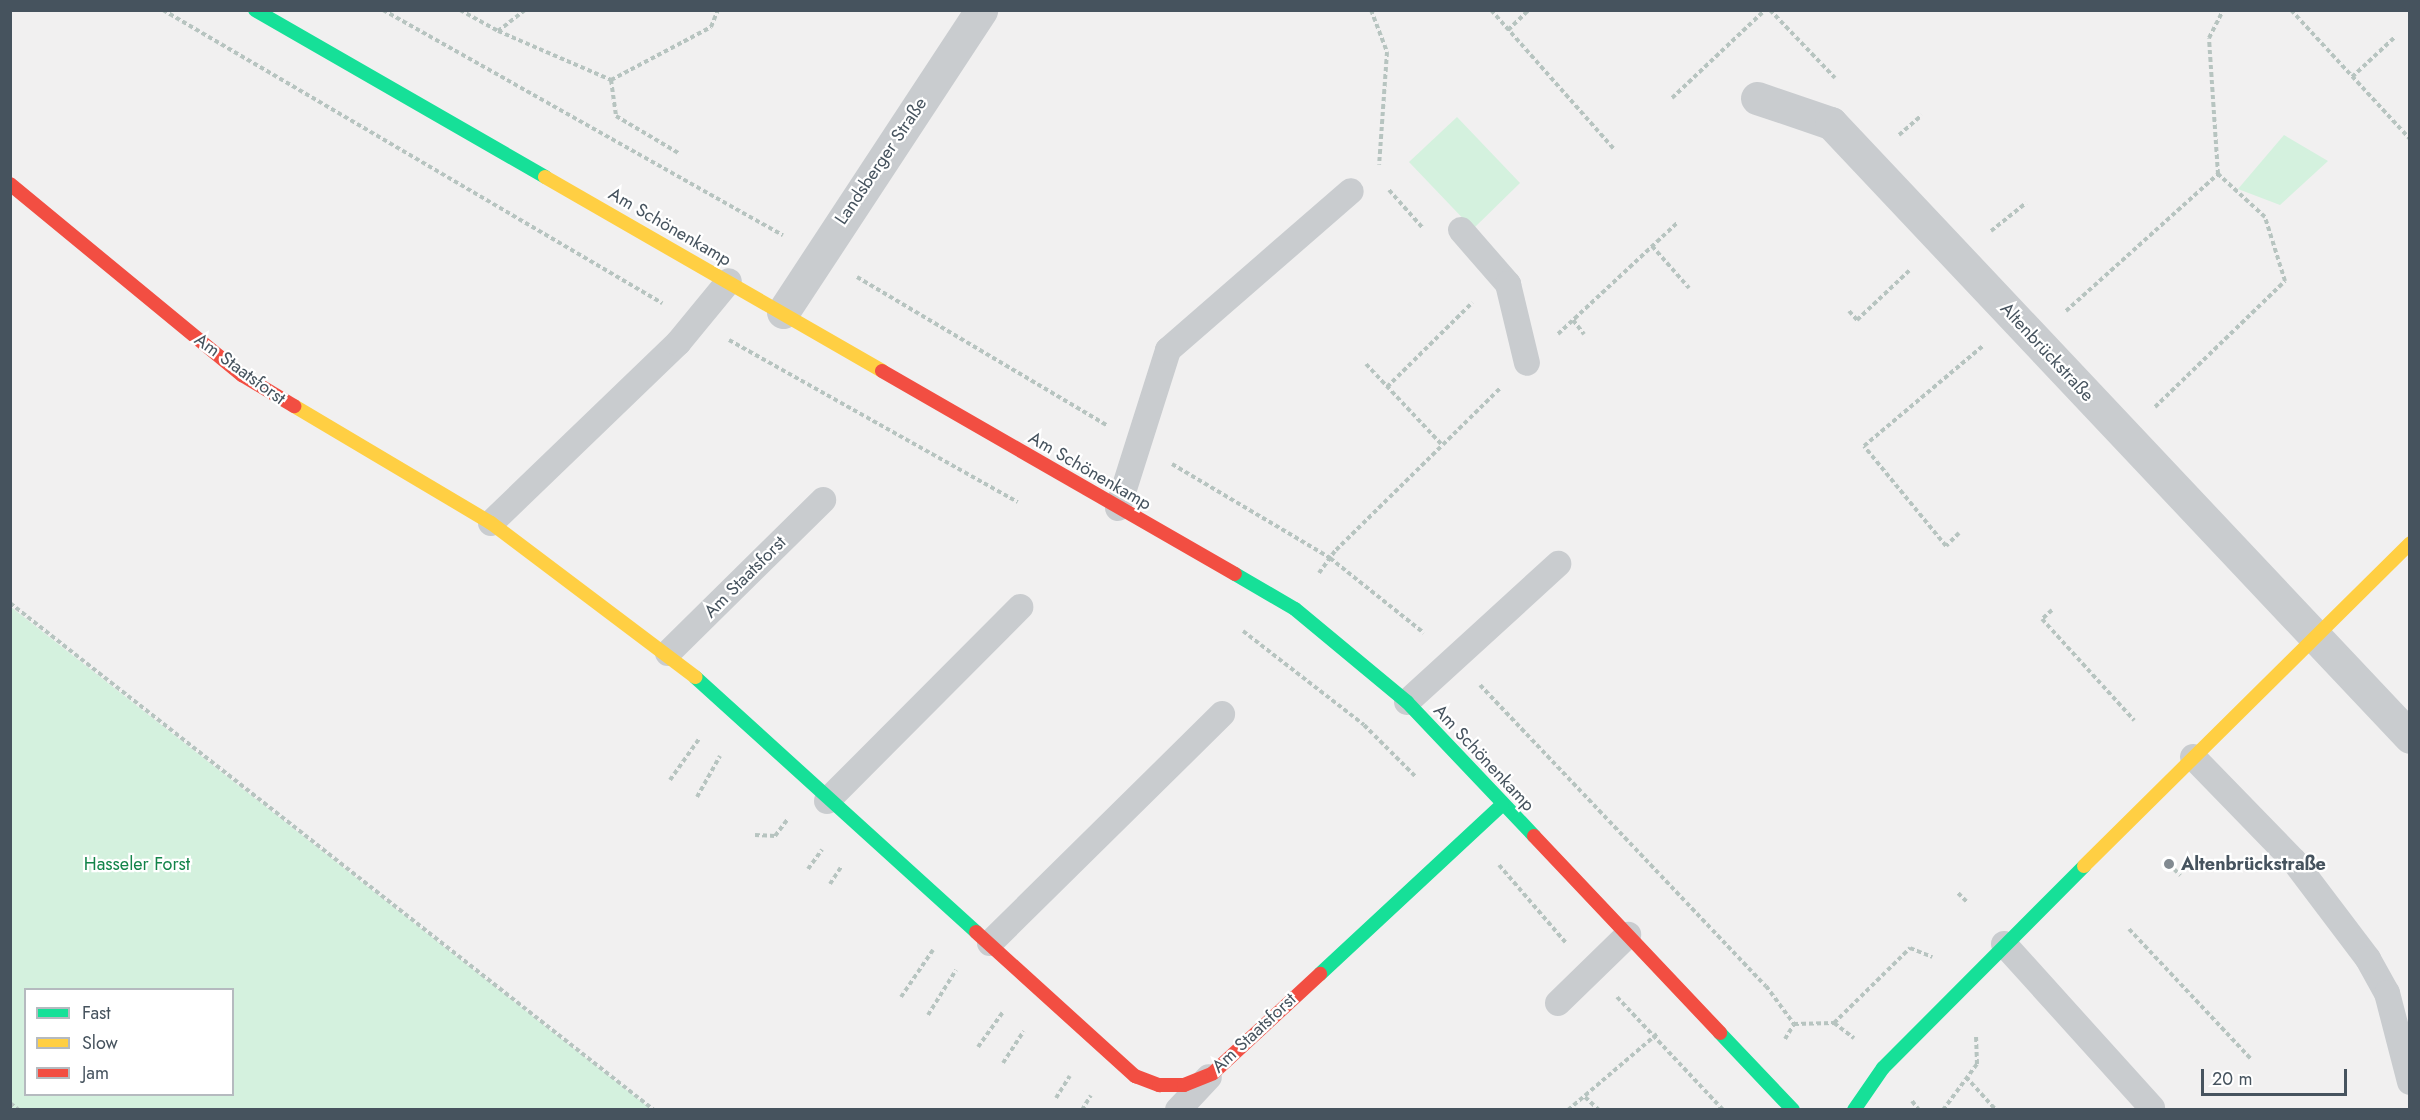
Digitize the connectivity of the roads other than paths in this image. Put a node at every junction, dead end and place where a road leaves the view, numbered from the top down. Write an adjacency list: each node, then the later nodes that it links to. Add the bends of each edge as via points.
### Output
1 (255, 10): 7 (street, Am Schönenkamp)
2 (981, 10): 8 (street, Landsberger Straße)
3 (1757, 99): 16 (street, Altenbrückstraße, via 1831,123)
4 (10, 184): 12 (street, Am Staatsforst, via 259,387)
5 (1352, 191): 11 (lane, via 1168,350)
6 (1461, 230): 9 (lane, via 1508,284)
7 (729, 282): 8 (street, Am Schönenkamp); 12 (lane, via 695,322)
8 (783, 312): 11 (street, Am Schönenkamp)
9 (1527, 363)
10 (823, 500): 17 (lane, Am Staatsforst)
11 (1118, 508): 18 (street, Am Schönenkamp, via 1295,609)
12 (492, 523): 17 (street, Am Staatsforst)
13 (2409, 543): 16 (street)
14 (1558, 564): 18 (lane)
15 (1020, 607): 22 (lane)
16 (2314, 640): 20 (street, Altenbrückstraße); 21 (street)
17 (668, 653): 22 (street, Am Staatsforst)
18 (1407, 702): 23 (street, Am Schönenkamp)
19 (1222, 714): 25 (lane)
20 (2409, 736)
21 (2193, 757): 26 (street); 29 (lane, via 2294,861 2368,958 2387,993)
22 (827, 801): 25 (street, Am Staatsforst)
23 (1502, 805): 24 (street, Am Schönenkamp); 28 (street, Am Staatsforst)
24 (1629, 935): 27 (lane); 32 (street, Am Schönenkamp)
25 (987, 940): 28 (street, Am Staatsforst, via 1135,1076 1159,1085 1184,1085)
26 (2004, 945): 30 (lane); 33 (street, via 1883,1068)
27 (1558, 1003)
28 (1213, 1073): 31 (lane)
29 (2409, 1082)
30 (2152, 1108)
31 (1178, 1110)
32 (1793, 1110)
33 (1854, 1110)

